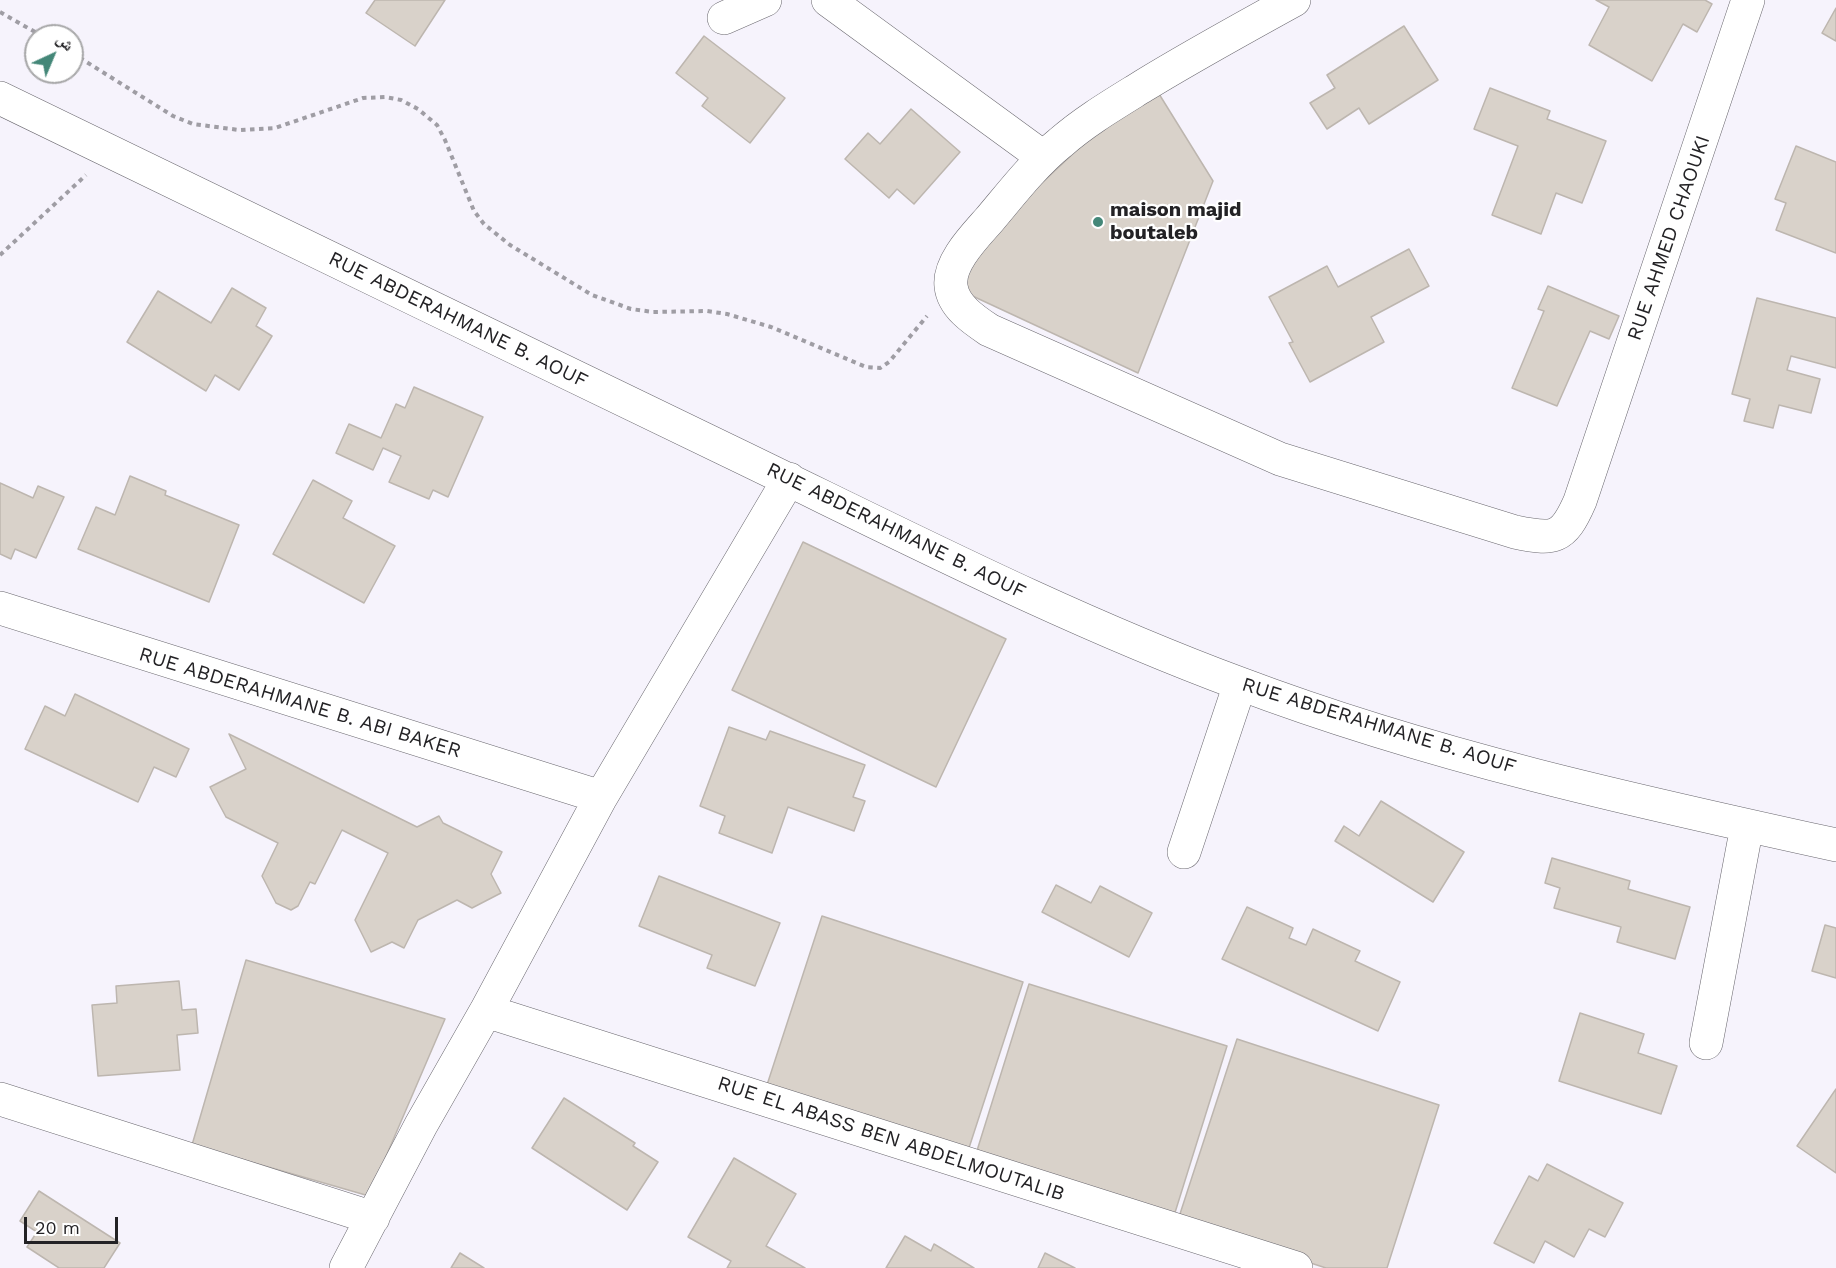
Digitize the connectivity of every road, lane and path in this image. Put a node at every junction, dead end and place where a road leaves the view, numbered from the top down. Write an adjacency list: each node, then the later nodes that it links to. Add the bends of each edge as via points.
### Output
1 (765, 0): 6 (street)
2 (828, 0): 11 (street)
3 (1294, 0): 11 (street, via 1191,56 1114,104)
4 (1748, 0): 13 (street, RUE AHMED CHAOUKI, via 1573,518 1550,537 1481,522 1280,459 988,330 963,309)
5 (0, 12): 7 (path)
6 (724, 18)
7 (24, 26)
8 (84, 60): 13 (path, via 173,116 193,124 239,130 275,128 363,98 385,97 411,104 437,125 474,211 484,224 510,245 592,295 631,309 727,314 771,327 876,369 889,362)
9 (0, 98): 10 (street, RUE ABDERAHMANE B. AOUF)
10 (110, 152): 12 (path); 14 (street, RUE ABDERAHMANE B. AOUF)
11 (1043, 158): 13 (street, via 961,254)
12 (0, 255)
13 (951, 286)
14 (789, 479): 16 (street, RUE ABDERAHMANE B. AOUF, via 1043,602); 17 (street)
15 (0, 608): 17 (street, RUE ABDERAHMANE B. ABI BAKER)
16 (1240, 684): 18 (street, RUE ABDERAHMANE B. AOUF, via 1413,741); 20 (street)
17 (601, 797): 21 (street)
18 (1747, 826): 19 (street, RUE ABDERAHMANE B. AOUF); 22 (street)
19 (1836, 845)
20 (1184, 852)
21 (486, 1011): 24 (street); 26 (street, RUE EL ABASS BEN ABDELMOUTALIB)
22 (1706, 1043)
23 (0, 1099): 24 (street)
24 (373, 1218): 25 (street)
25 (346, 1268)
26 (1296, 1268)

